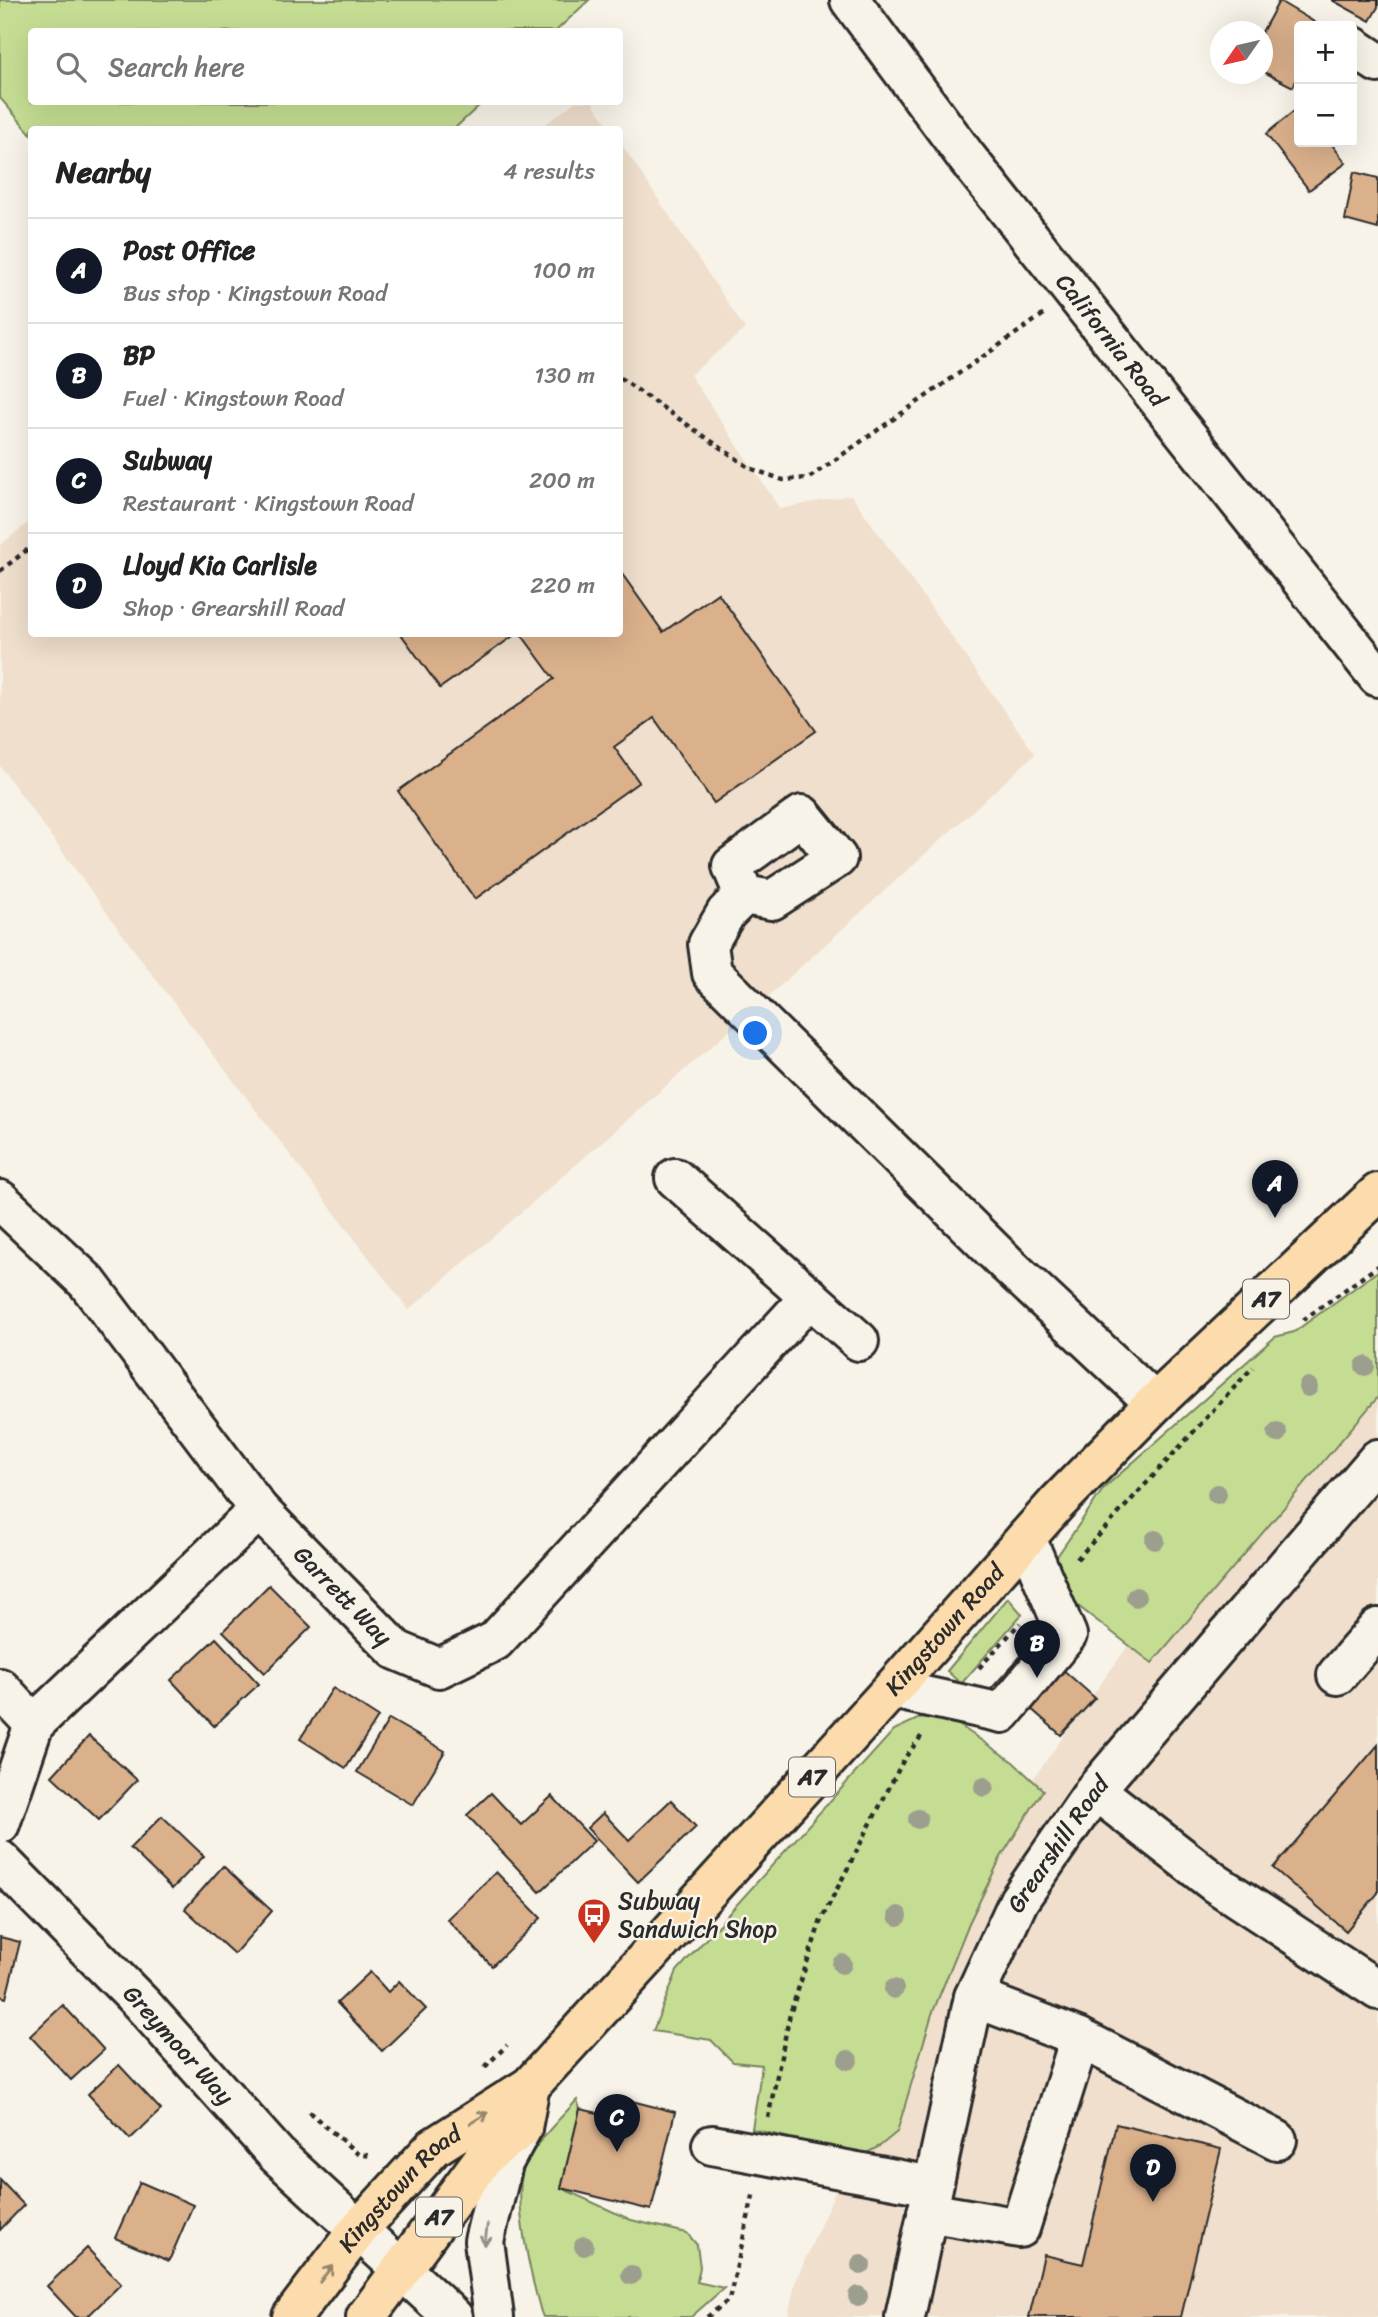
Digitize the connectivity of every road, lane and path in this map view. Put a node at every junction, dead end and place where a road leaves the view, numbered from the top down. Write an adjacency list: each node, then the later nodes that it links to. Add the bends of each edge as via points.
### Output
1 (850, 0): 4 (street, California Road)
2 (1357, 49): 3 (street)
3 (1378, 63)
4 (1074, 293): 5 (path, via 809,478 783,480 750,468); 8 (street, California Road)
5 (623, 380)
6 (28, 549): 7 (path)
7 (0, 571)
8 (1378, 677)
9 (744, 895): 15 (street, via 708,944 712,973)
10 (675, 1178): 13 (street)
11 (1378, 1193): 15 (main road, Kingstown Road / A7)
12 (0, 1200): 17 (street, Garrett Way, via 87,1282)
13 (810, 1297): 14 (street); 17 (street, Garrett Way, via 495,1641 439,1668 397,1650)
14 (859, 1341)
15 (1155, 1403): 18 (main road, Kingstown Road / A7)
16 (1373, 1476): 24 (street, Grearshill Road)
17 (259, 1510): 23 (street)
18 (1026, 1538): 22 (main road, Kingstown Road / A7); 22 (street, via 1067,1635 1002,1713)
19 (1378, 1628): 20 (street)
20 (1337, 1675)
21 (0, 1688): 23 (street)
22 (892, 1689): 30 (main road, Kingstown Road / A7)
23 (34, 1724): 25 (street)
24 (1095, 1790): 27 (street, via 1215,1883); 28 (street, Grearshill Road, via 1019,1900)
25 (0, 1824)
26 (0, 1860): 36 (street, Greymoor Way, via 142,2004 277,2155)
27 (1378, 1990)
28 (974, 1997): 29 (street); 35 (street, Grearshill Road)
29 (1080, 2038): 32 (street); 35 (street, via 1020,2228)
30 (530, 2086): 31 (main road); 36 (main road, Kingstown Road / A7, one-way to 30, via 434,2147)
31 (522, 2128): 37 (main road, Kingstown Road / A7, via 486,2155); 41 (street, one-way to 41, via 503,2163 484,2241)
32 (1277, 2140)
33 (712, 2144): 34 (street)
34 (761, 2154): 35 (street); 42 (path, via 729,2301)
35 (929, 2199): 43 (street, Grearshill Road)
36 (358, 2230): 37 (street, Greymoor Way); 38 (main road, Kingstown Road / A7, one-way to 36)
37 (400, 2267): 39 (main road, Kingstown Road / A7); 40 (street, Greymoor Way)
38 (292, 2317)
39 (366, 2317)
40 (453, 2317)
41 (494, 2317)
42 (707, 2317)
43 (905, 2317)

